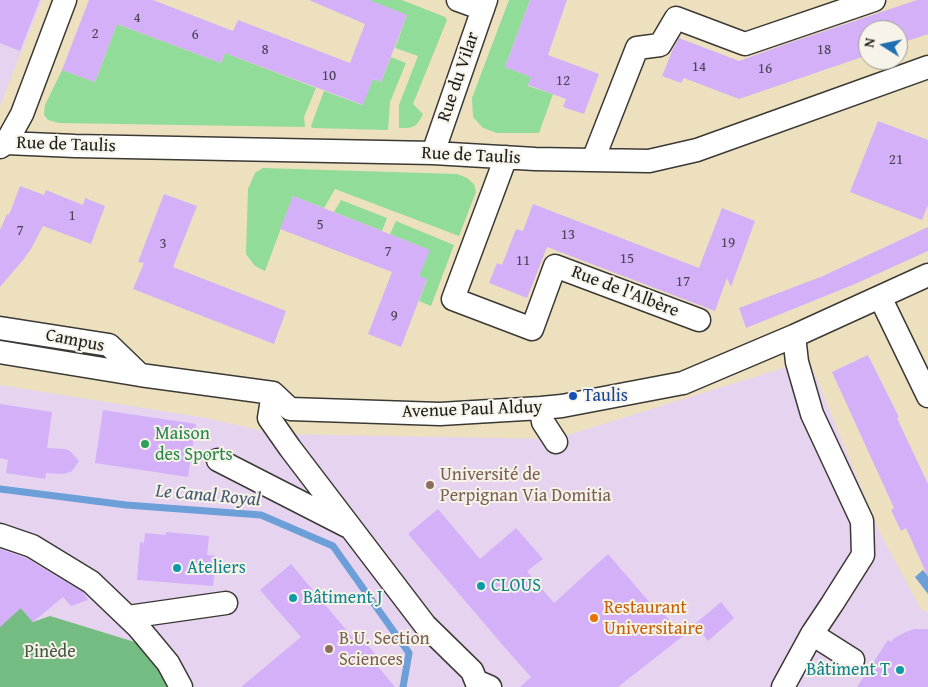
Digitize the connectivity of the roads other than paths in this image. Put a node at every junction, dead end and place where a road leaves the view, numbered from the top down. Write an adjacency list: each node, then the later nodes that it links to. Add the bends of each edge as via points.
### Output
1 (65, 0): 6 (street, via 22,114)
2 (458, 0): 4 (street)
3 (874, 0): 9 (street, via 745,44 676,18 660,45 637,48)
4 (484, 4): 7 (street, Rue du Vilar)
5 (928, 66): 9 (street, Rue de Taulis, via 697,150 649,161)
6 (3, 145): 7 (street, Rue de Taulis)
7 (432, 153): 8 (street, Rue de Taulis)
8 (506, 156): 9 (street, Rue de Taulis); 12 (street, Rue de l'Albère, via 453,299 532,329 555,266)
9 (593, 160)
10 (928, 275): 11 (street, Avenue Paul Alduy)
11 (880, 297): 14 (street, Avenue Paul Alduy); 18 (street)
12 (699, 320)
13 (0, 328): 16 (street, Campus, via 109,345)
14 (794, 336): 19 (street, Avenue Paul Alduy, via 683,383); 26 (street, via 797,362 812,414 862,521 863,555)
15 (0, 352): 16 (street, Avenue Paul Alduy)
16 (140, 375): 17 (street, Avenue Paul Alduy)
17 (273, 394): 19 (street, Avenue Paul Alduy, via 290,409 440,414); 22 (street, via 269,418)
18 (928, 396)
19 (541, 408): 20 (street, via 543,422)
20 (556, 442)
21 (218, 460): 22 (street)
22 (352, 529): 28 (street, via 426,625 472,671)
23 (0, 535): 25 (street, via 32,546 91,582)
24 (226, 603): 25 (street)
25 (128, 617): 29 (street, via 168,663)
26 (812, 634): 27 (street); 30 (street)
27 (853, 660)
28 (479, 685)
29 (181, 687)
30 (783, 687)

